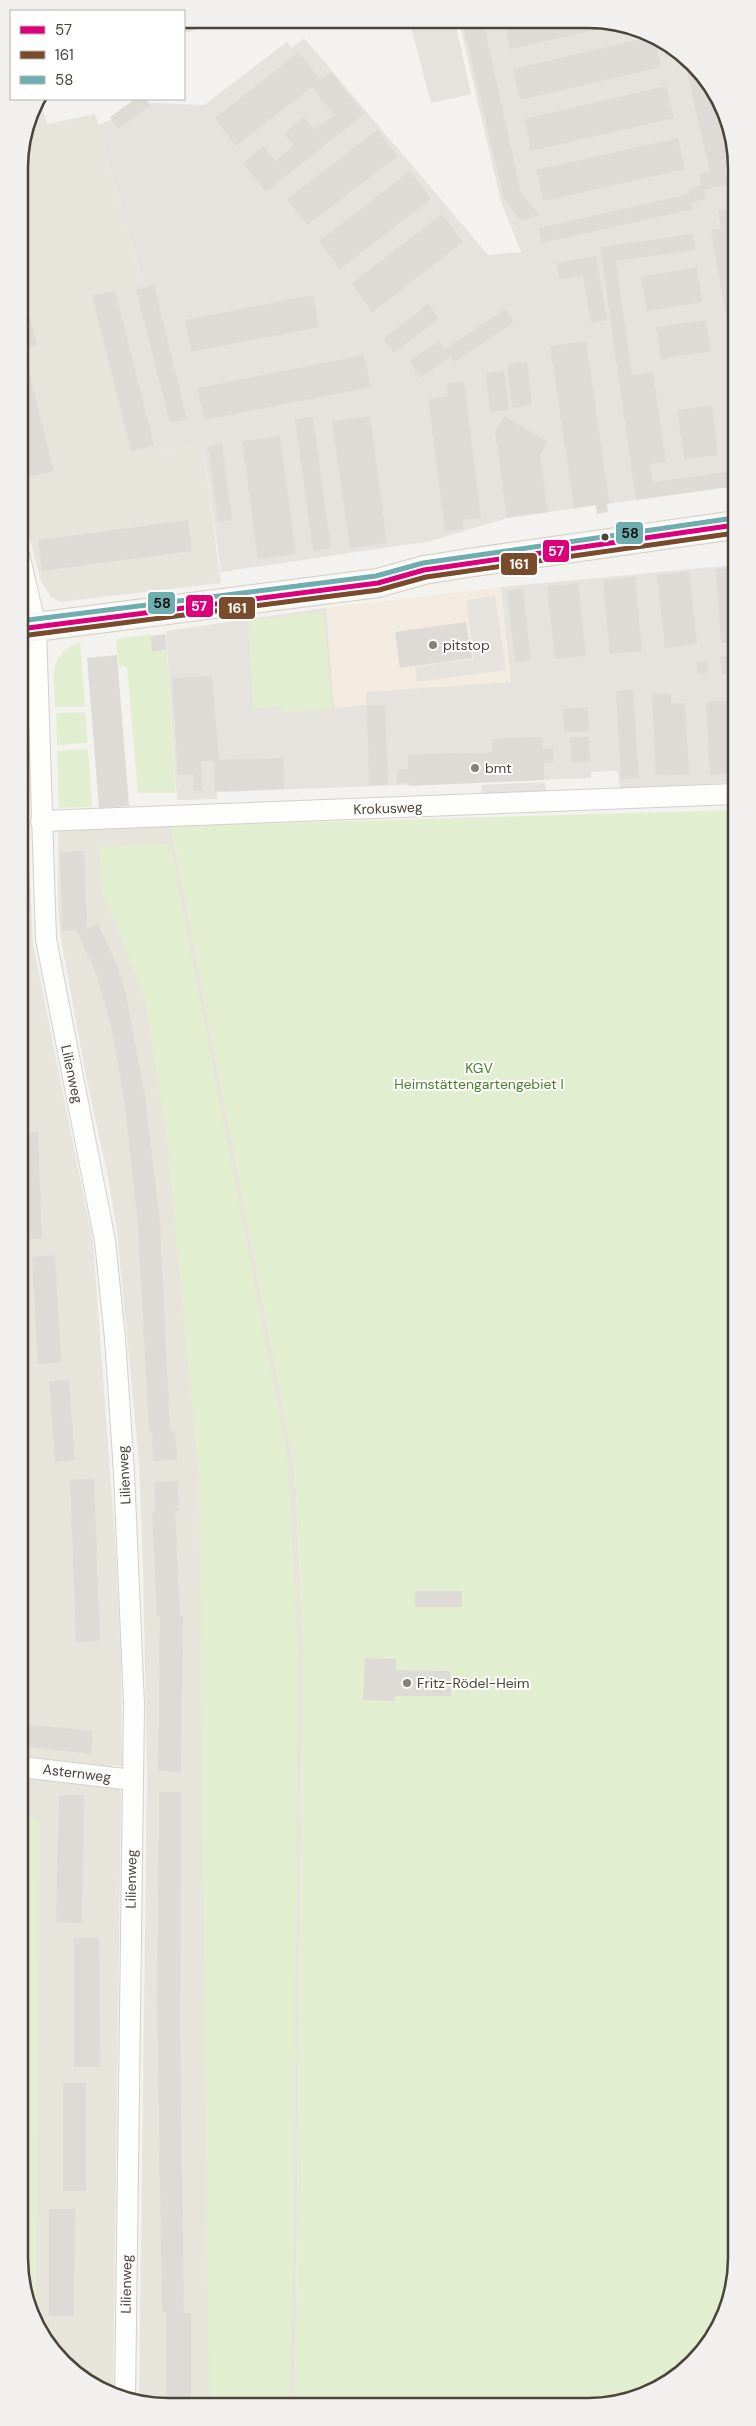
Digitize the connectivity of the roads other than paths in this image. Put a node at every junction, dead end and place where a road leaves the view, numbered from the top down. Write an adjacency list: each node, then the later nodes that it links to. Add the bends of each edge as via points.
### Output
1 (728, 526): 2 (main road, via 459,564 378,583)
2 (28, 629): 4 (street, Lilienweg)
3 (728, 794): 4 (street, Krokusweg)
4 (41, 821): 6 (street, Lilienweg, via 46,939 97,1193 111,1289 130,1598)
5 (28, 1768): 6 (street, Asternweg)
6 (133, 1780): 7 (street, Lilienweg)
7 (125, 2392)

